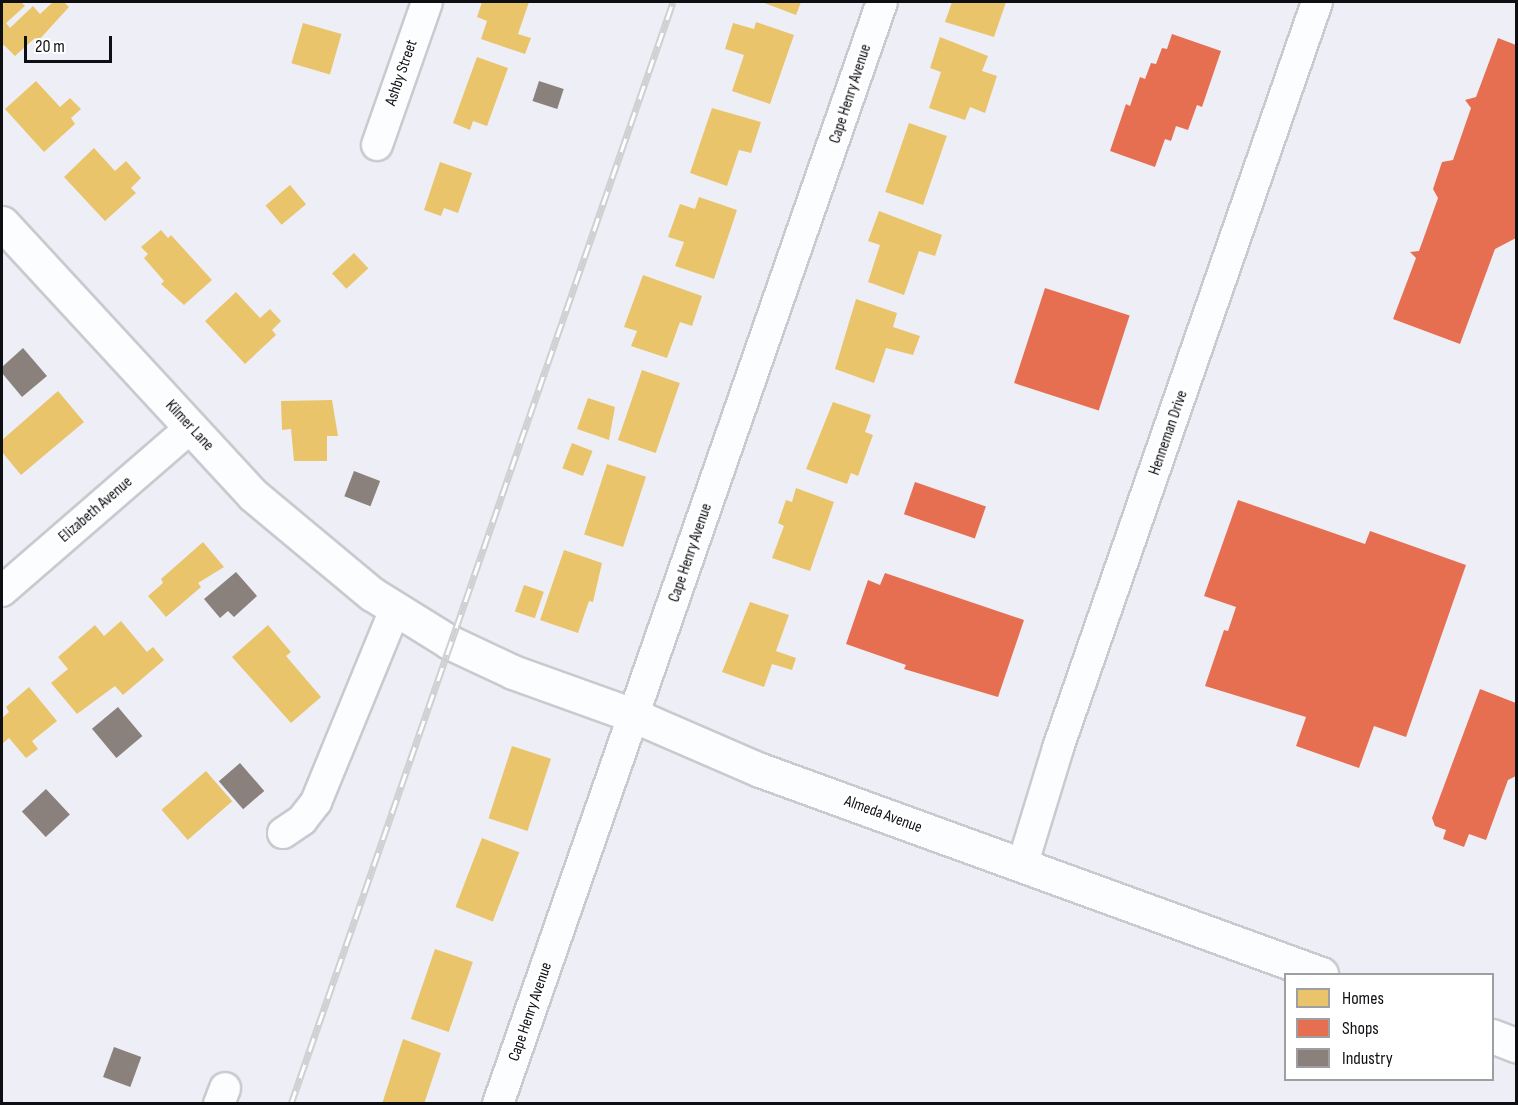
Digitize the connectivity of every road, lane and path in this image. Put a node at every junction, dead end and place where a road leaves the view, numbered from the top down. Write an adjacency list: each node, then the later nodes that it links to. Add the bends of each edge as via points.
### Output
1 (427, 2): 4 (street, Ashby Street)
2 (882, 2): 10 (street, Cape Henry Avenue)
3 (1317, 2): 12 (street, Henneman Drive, via 1058,748)
4 (377, 145)
5 (2, 223): 6 (street, Kilmer Lane)
6 (190, 428): 7 (street, Elizabeth Avenue); 8 (street, Kilmer Lane, via 301,539)
7 (2, 591)
8 (395, 609): 9 (street, Kilmer Lane); 11 (street, via 316,801 302,820)
9 (450, 642): 10 (street, Almeda Avenue, via 513,672)
10 (635, 716): 12 (street, Almeda Avenue, via 760,770); 16 (street, Cape Henry Avenue)
11 (283, 833)
12 (1022, 866): 13 (street, Almeda Avenue)
13 (1316, 973)
14 (1494, 1037): 15 (street)
15 (1516, 1045)
16 (498, 1104)

